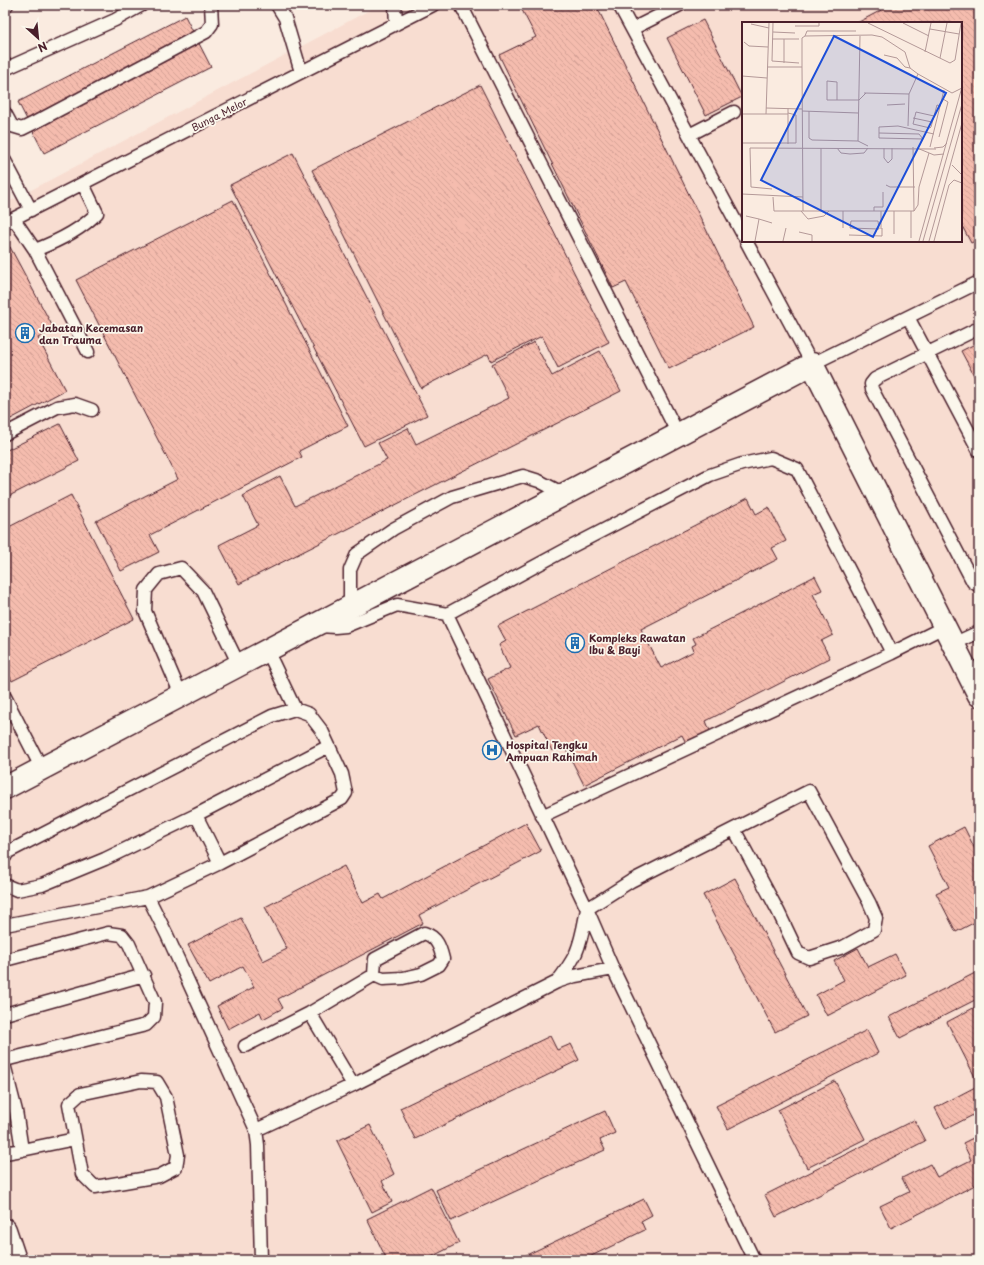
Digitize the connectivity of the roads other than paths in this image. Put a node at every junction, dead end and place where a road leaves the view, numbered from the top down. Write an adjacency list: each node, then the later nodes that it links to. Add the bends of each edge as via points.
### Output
1 (142, 5): 11 (lane, via 115,20)
2 (211, 5): 14 (lane, via 212,24 206,32 34,123 22,129 12,126)
3 (277, 5): 12 (lane, via 285,18)
4 (395, 5): 9 (lane)
5 (433, 5): 9 (lane, Bunga Melor)
6 (461, 5): 31 (lane)
7 (618, 5): 10 (lane)
8 (680, 5): 10 (lane)
9 (396, 24): 12 (lane, Bunga Melor)
10 (632, 29): 15 (lane)
11 (5, 69)
12 (301, 72): 17 (lane, Bunga Melor)
13 (734, 112): 15 (lane)
14 (5, 113)
15 (689, 135): 20 (lane)
16 (5, 161): 18 (lane)
17 (83, 184): 18 (lane, Bunga Melor); 22 (lane, via 96,213 88,222)
18 (31, 210): 19 (lane, Bunga Melor)
19 (9, 221): 22 (lane)
20 (742, 233)
21 (747, 242): 28 (lane)
22 (35, 250): 26 (lane)
23 (979, 282): 24 (lane)
24 (908, 317): 27 (lane); 28 (lane)
25 (979, 328): 27 (lane)
26 (88, 352)
27 (928, 353): 32 (lane); 34 (lane, via 875,379 871,384 872,389 973,582)
28 (812, 364): 31 (street); 39 (street)
29 (92, 410): 30 (lane, via 75,404 57,407)
30 (5, 434)
31 (678, 434): 33 (street)
32 (979, 451)
33 (564, 494): 35 (street); 35 (lane, via 523,476 452,497 393,529 357,554 350,570)
34 (979, 586)
35 (350, 606): 37 (street)
36 (447, 614): 37 (lane, via 397,605 346,626); 41 (lane, via 710,474 771,458 798,469); 52 (lane)
37 (312, 626): 40 (street)
38 (979, 632): 39 (lane)
39 (949, 636): 41 (lane); 44 (street)
40 (267, 650): 42 (street); 46 (lane)
41 (892, 653): 52 (lane)
42 (239, 665): 43 (street); 43 (lane, via 203,591 181,568 159,574 146,590 145,611)
43 (181, 695): 48 (street)
44 (979, 695)
45 (5, 697): 48 (lane)
46 (295, 709): 47 (lane, via 309,714 322,731); 54 (lane, via 272,716 8,852)
47 (329, 746): 51 (lane); 55 (lane, via 342,774 346,793 342,799)
48 (42, 769): 49 (street); 50 (street)
49 (5, 775)
50 (5, 788)
51 (196, 815): 55 (lane); 56 (lane, via 105,859 42,885 17,890)
52 (542, 816): 58 (lane)
53 (734, 829): 53 (lane, via 798,953 809,958 844,947 874,930 876,918 809,791); 58 (lane, via 631,881)
54 (5, 857)
55 (220, 863): 57 (lane)
56 (5, 885)
57 (148, 897): 59 (lane); 71 (lane)
58 (586, 909): 61 (lane); 64 (lane, via 577,952)
59 (5, 925)
60 (5, 960): 62 (lane, via 108,933 122,934 130,944)
61 (613, 969): 64 (lane); 78 (lane)
62 (144, 975): 66 (lane); 68 (lane, via 155,1002 154,1017 146,1025)
63 (374, 975): 63 (lane, via 375,959 424,933 431,935 439,945 443,959 439,965 421,974 383,979); 65 (lane)
64 (557, 982): 70 (lane)
65 (310, 1013): 67 (lane); 70 (lane)
66 (5, 1014)
67 (245, 1046)
68 (5, 1060)
69 (5, 1068): 73 (lane, via 16,1111)
70 (353, 1085): 71 (lane)
71 (256, 1130): 77 (lane)
72 (75, 1139): 72 (lane, via 82,1174 95,1188 159,1176 176,1167 178,1154 168,1104 157,1082 141,1081 80,1094 69,1104); 73 (lane)
73 (22, 1150): 74 (lane)
74 (5, 1153)
75 (5, 1230): 76 (street)
76 (15, 1260)
77 (261, 1260)
78 (754, 1260)

